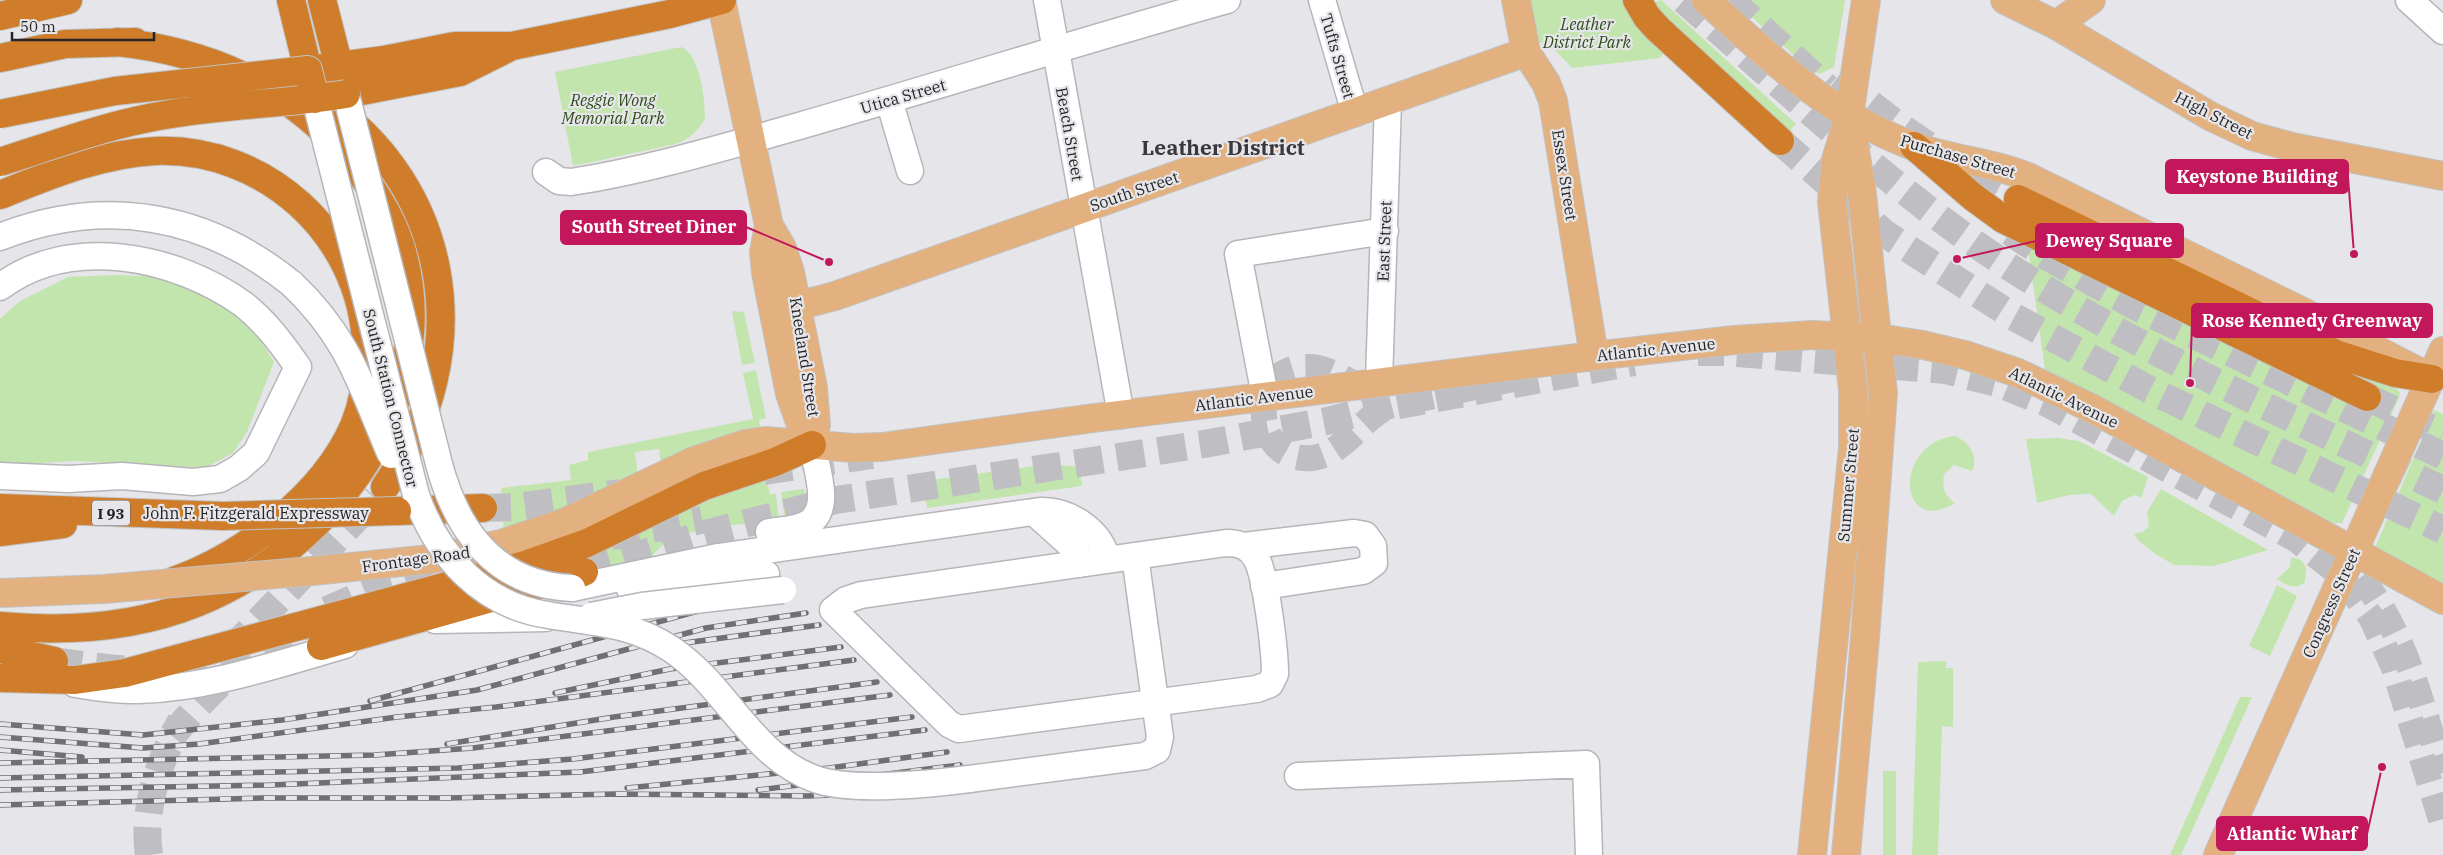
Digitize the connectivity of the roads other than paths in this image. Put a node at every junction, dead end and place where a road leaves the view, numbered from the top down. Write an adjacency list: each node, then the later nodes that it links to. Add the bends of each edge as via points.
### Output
1 (68, 0): 15 (highway)
2 (290, 0): 24 (highway)
3 (322, 0): 23 (highway)
4 (722, 0): 19 (highway, via 670,14); 32 (main road, Kneeland Street)
5 (1047, 0): 20 (street, Beach Street)
6 (1227, 0): 20 (street, Utica Street)
7 (1322, 0): 29 (street, Tufts Street)
8 (1516, 0): 21 (main road, Essex Street)
9 (1637, 0): 33 (highway, via 1658,29)
10 (1706, 0): 31 (main road, Purchase Street, via 1800,83)
11 (1866, 0): 31 (main road, Summer Street)
12 (2005, 0): 16 (main road, High Street)
13 (2091, 0): 16 (main road)
14 (2409, 0): 17 (street)
15 (0, 16)
16 (2056, 25): 38 (main road, High Street, via 2210,116 2245,133 2292,147)
17 (2443, 31)
18 (117, 42): 22 (highway, via 64,44); 58 (highway, via 172,44 213,51 278,75 349,121 382,154 407,190 427,232 436,263 441,304 440,344 422,420); 77 (highway, via 185,54 247,78 299,108 342,150 382,203 400,244 410,304 405,371 380,438 349,486 307,533 259,571 196,603 139,620 69,629)
19 (512, 46): 23 (highway, via 455,46); 25 (highway, via 460,72)
20 (1055, 50): 27 (street, Utica Street); 41 (street, Beach Street)
21 (1526, 52): 28 (main road, South Street); 50 (main road, Essex Street, via 1546,83 1553,101)
22 (0, 58)
23 (339, 66): 24 (highway); 25 (highway)
24 (308, 70): 26 (highway, bridge); 30 (highway, bridge, via 115,91)
25 (346, 94): 26 (highway, bridge); 71 (street, South Station Connector, bridge, via 436,455 451,503 471,538 499,563 531,581)
26 (315, 99): 35 (highway, bridge, via 162,115); 64 (street, South Station Connector, bridge, via 413,486)
27 (890, 100): 32 (street, Utica Street); 36 (street)
28 (1388, 101): 29 (main road, South Street); 43 (street, East Street)
29 (1355, 113): 41 (main road, South Street)
30 (0, 114)
31 (1849, 116): 34 (main road, Purchase Street); 47 (main road, Summer Street, via 1836,160 1832,188); 48 (main road, Summer Street, via 1860,175)
32 (751, 139): 37 (street, Utica Street, via 576,182 559,181); 42 (main road, Kneeland Street)
33 (1780, 141)
34 (1914, 146): 52 (main road, Purchase Street, via 1949,157 2006,168 2030,178); 54 (highway, via 2003,219)
35 (0, 162)
36 (910, 171)
37 (546, 172)
38 (2443, 176)
39 (0, 195): 74 (highway, via 80,165 142,152 200,155 242,167 283,189 331,237 356,291 366,349 361,405 340,451 300,500 244,545 181,578 126,596 69,603)
40 (2018, 199): 52 (highway, via 2336,354)
41 (1084, 208): 46 (main road, South Street); 55 (street, Beach Street)
42 (769, 226): 46 (main road, Kneeland Street, via 786,256); 56 (main road, Kneeland Street, via 764,252 767,280 790,394 804,433)
43 (1384, 231): 51 (street, East Street); 53 (street, via 1238,254)
44 (0, 237): 64 (street, bridge, via 42,224 112,215 186,226 216,236 255,257 292,284 324,317 348,353 400,473)
45 (0, 287): 57 (street, via 26,271 70,259 117,257 162,265 208,283 244,306 275,335 298,367 256,453 240,468 220,479 193,482 122,476 68,479)
46 (797, 306): 56 (main road, Kneeland Street, via 815,400 816,425)
47 (1847, 336): 48 (main road, Atlantic Avenue); 50 (main road, Atlantic Avenue, via 1761,338); 85 (main road, Summer Street, via 1853,390 1853,448)
48 (1878, 338): 66 (main road, Atlantic Avenue, via 1966,355 2043,384); 86 (main road, Summer Street, via 1883,393)
49 (2443, 351): 52 (main road, Congress Street)
50 (1594, 356): 51 (main road, Atlantic Avenue)
51 (1380, 382): 53 (main road, Atlantic Avenue)
52 (2438, 382): 66 (main road, Congress Street, via 2370,513)
53 (1265, 396): 55 (main road, Atlantic Avenue)
54 (2367, 397)
55 (1121, 415): 56 (main road, Atlantic Avenue, via 882,447)
56 (812, 445): 70 (street, via 822,505 813,520 796,528 685,546); 73 (main road, Frontage Road, bridge, via 765,441 729,448 682,466 566,522 477,550 416,562 104,589); 80 (highway, via 775,462 704,486 587,543 536,562 153,667 101,678)
57 (0, 476)
58 (385, 487)
59 (0, 508): 62 (highway, John F. Fitzgerald Expressway / I 93)
60 (483, 508): 62 (highway, John F. Fitzgerald Expressway / I 93, bridge, via 223,516)
61 (1034, 512): 68 (street, via 1058,512 1074,518 1099,540); 69 (street, via 1074,548); 71 (street)
62 (135, 514): 63 (highway)
63 (0, 532)
64 (433, 535): 76 (street, South Station Connector, bridge, via 454,563 492,595 529,612)
65 (1244, 546): 67 (street, via 1226,543); 72 (street, via 1256,558); 72 (street, via 1354,533 1365,535 1373,546 1374,563 1363,572)
66 (2354, 551): 75 (main road, Atlantic Avenue); 87 (main road, Congress Street)
67 (1135, 556): 68 (street); 82 (street)
68 (1108, 560): 69 (street)
69 (1079, 564): 82 (street, via 861,595 846,600 833,610 955,728)
70 (657, 565)
71 (578, 580): 76 (street, bridge, via 635,589 774,582 600,615); 79 (highway)
72 (1264, 586): 82 (street, via 1275,663 1275,674 1270,684 1257,689)
73 (0, 593)
74 (0, 597)
75 (2443, 600)
76 (568, 618): 79 (street, bridge, via 444,619); 82 (street, bridge, via 628,628 672,650 772,754 789,767 829,783 851,786 969,779 1150,755 1160,742)
77 (0, 626)
78 (0, 649): 80 (highway)
79 (315, 651): 80 (street, via 227,677 164,688 112,689)
80 (50, 671): 81 (highway)
81 (0, 678)
82 (1155, 703)
83 (1298, 776): 84 (street, via 1586,764)
84 (1589, 855)
85 (1812, 855)
86 (1846, 855)
87 (2218, 855)

